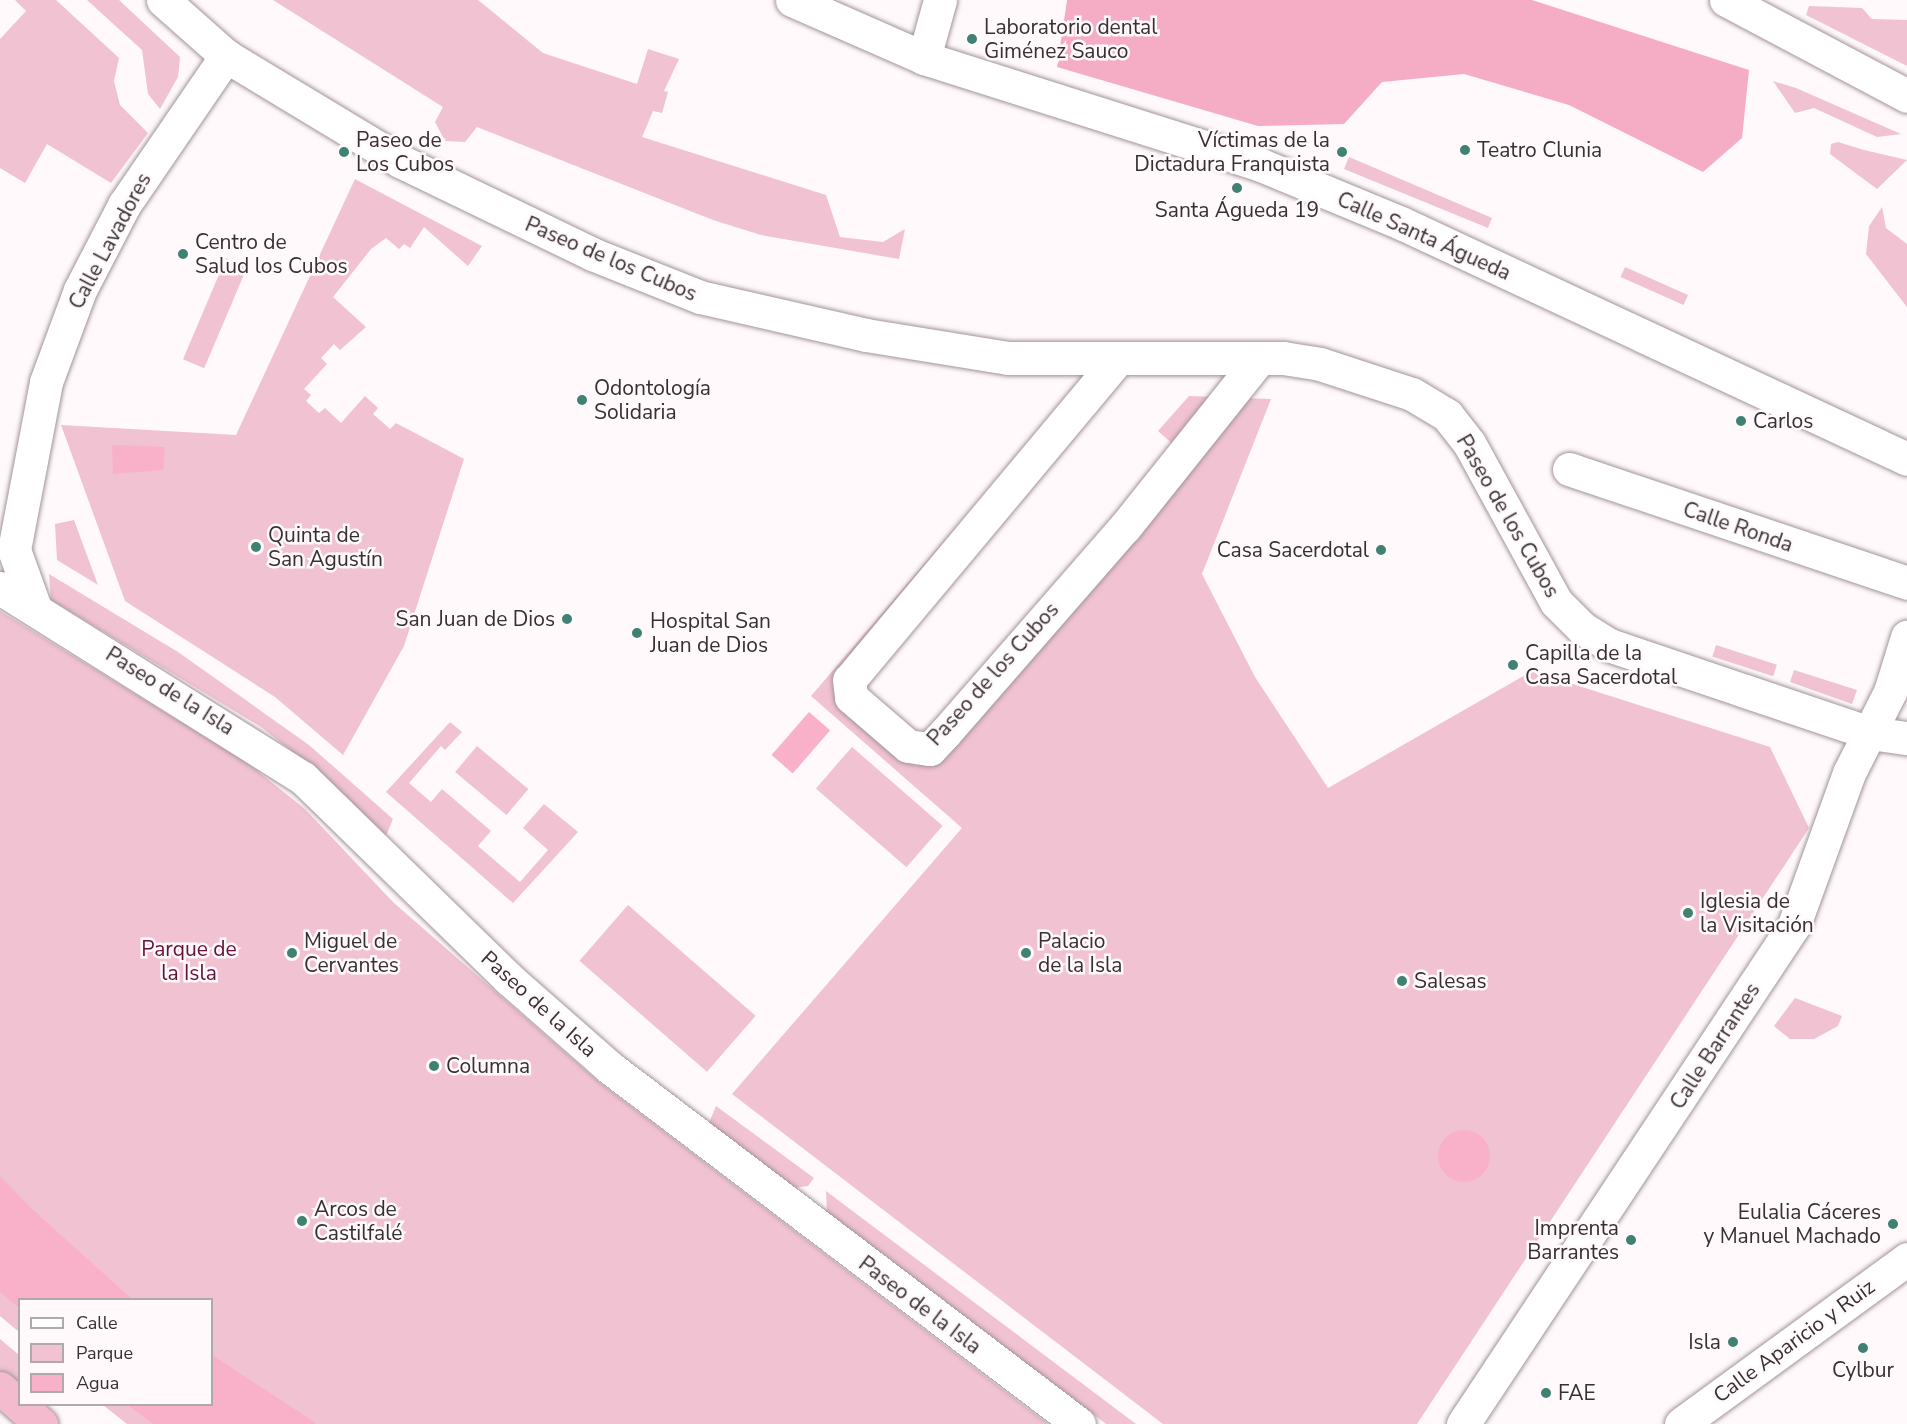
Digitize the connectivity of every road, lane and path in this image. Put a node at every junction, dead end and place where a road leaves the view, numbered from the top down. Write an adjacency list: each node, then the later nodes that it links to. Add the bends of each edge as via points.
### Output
1 (163, 0): 5 (street, Paseo de los Cubos)
2 (940, 0): 6 (street)
3 (1726, 0): 7 (street)
4 (800, 2): 6 (street, Calle Santa Águeda)
5 (226, 56): 9 (street, Paseo de los Cubos, via 400,161 592,254 700,297 866,335 1008,358); 12 (street, Calle Lavadores, via 124,205 80,290 46,382)
6 (924, 58): 10 (street, Calle Santa Águeda, via 1261,165 1401,223)
7 (1907, 96)
8 (1260, 358): 9 (street, Paseo de los Cubos); 9 (street, Paseo de los Cubos, via 1125,527 945,733 930,749 908,746 851,697 849,680); 17 (street, Paseo de los Cubos, via 1320,364 1412,394 1447,415 1469,443 1556,602 1582,628 1609,645)
9 (1117, 360)
10 (1907, 459)
11 (1569, 469): 13 (street, Calle Ronda)
12 (7, 555): 15 (street, Calle Lavadores)
13 (1907, 583)
14 (0, 588): 15 (street, Paseo de la Isla)
15 (35, 608): 24 (street, Paseo de la Isla, via 303,778 509,979 609,1067)
16 (1907, 638): 17 (street, Calle Barrantes)
17 (1870, 733): 18 (street, Paseo de los Cubos); 25 (street, Calle Barrantes, via 1849,773 1794,925)
18 (1907, 738)
19 (1907, 1259): 26 (street, Calle Aparicio y Ruiz)
20 (0, 1388): 21 (highway)
21 (18, 1404)
22 (20, 1406): 23 (highway)
23 (41, 1424)
24 (1079, 1424)
25 (1463, 1424)
26 (1681, 1424)

